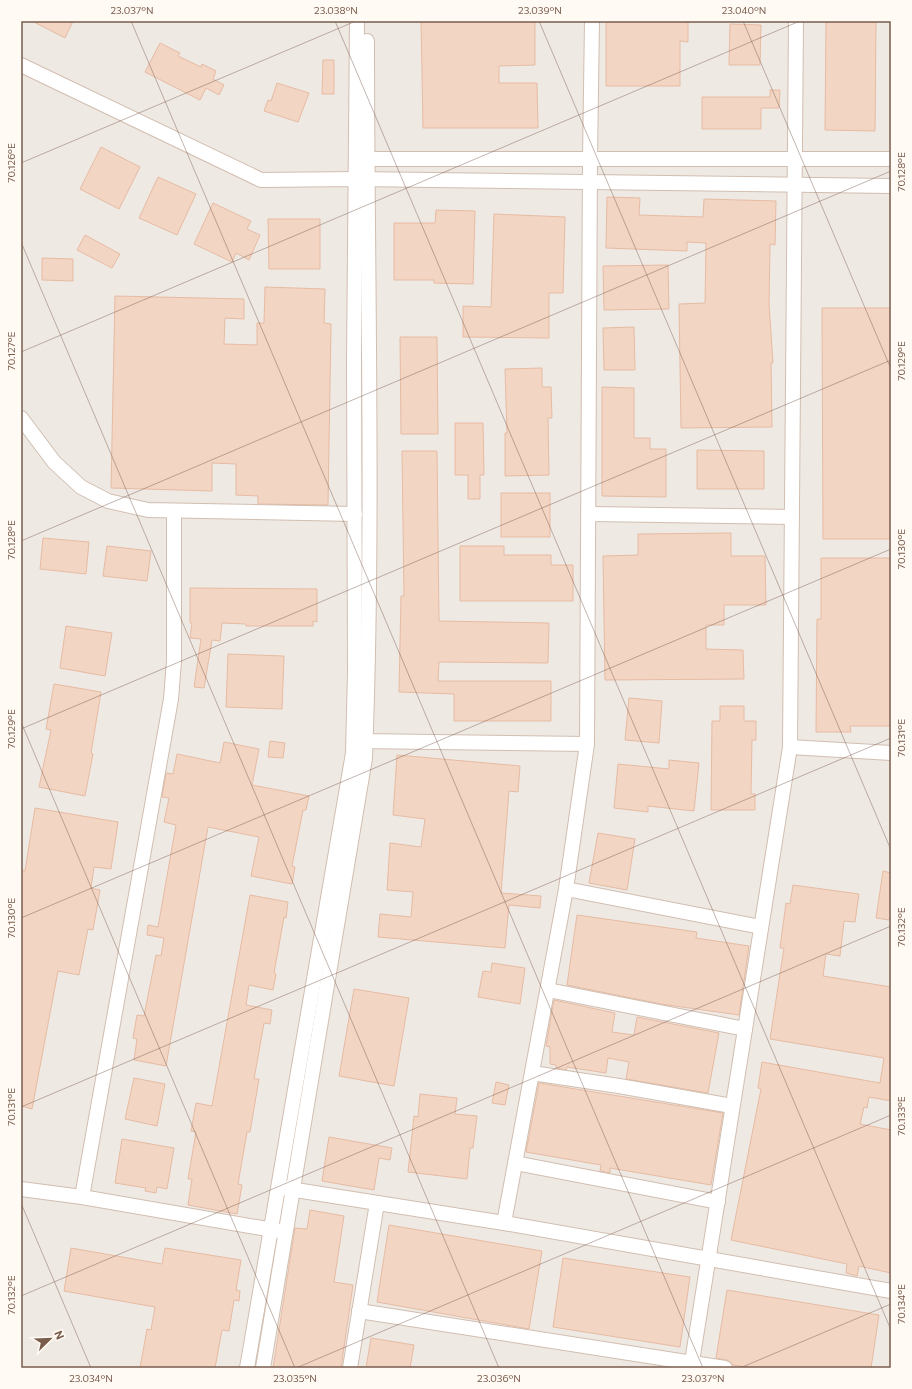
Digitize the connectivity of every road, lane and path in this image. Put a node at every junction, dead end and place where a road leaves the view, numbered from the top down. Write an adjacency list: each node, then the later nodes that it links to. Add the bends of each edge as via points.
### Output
1 (357, 21): 9 (street)
2 (367, 21): 9 (street)
3 (592, 21): 6 (street)
4 (796, 21): 7 (street)
5 (21, 65): 10 (street, via 261,180)
6 (590, 159): 7 (street); 9 (street); 11 (street)
7 (795, 159): 8 (street); 12 (street)
8 (891, 159)
9 (361, 160): 10 (street)
10 (361, 180): 11 (street); 16 (street); 19 (street, via 369,366 368,671)
11 (590, 182): 12 (street); 17 (street)
12 (795, 185): 13 (street); 18 (street)
13 (891, 186)
14 (21, 418): 15 (street, via 54,462 82,487 108,501 148,510)
15 (174, 511): 16 (street); 33 (street, via 174,661 171,699)
16 (355, 514): 19 (street, via 356,672)
17 (589, 514): 18 (street); 20 (street)
18 (792, 517): 21 (street)
19 (360, 741): 20 (street); 30 (street, via 353,753); 32 (street, via 364,766)
20 (587, 744): 23 (street)
21 (790, 747): 22 (street); 24 (street)
22 (891, 754)
23 (566, 889): 24 (street); 25 (street)
24 (761, 927): 26 (street)
25 (548, 990): 26 (street); 27 (street)
26 (745, 1030): 28 (street)
27 (532, 1073): 28 (street); 29 (street)
28 (732, 1106): 35 (street)
29 (515, 1163): 35 (street); 36 (street)
30 (278, 1187): 32 (street); 37 (street)
31 (21, 1189): 33 (street)
32 (292, 1189): 34 (street); 38 (street)
33 (82, 1197): 37 (street)
34 (377, 1202): 36 (street); 41 (street)
35 (718, 1202): 39 (street)
36 (504, 1223): 39 (street)
37 (271, 1230): 38 (street); 43 (street)
38 (285, 1232): 44 (street)
39 (709, 1259): 40 (street); 42 (street)
40 (891, 1291)
41 (359, 1311): 42 (street); 45 (street)
42 (691, 1365): 46 (street)
43 (247, 1368)
44 (263, 1368)
45 (350, 1368)
46 (725, 1368)

